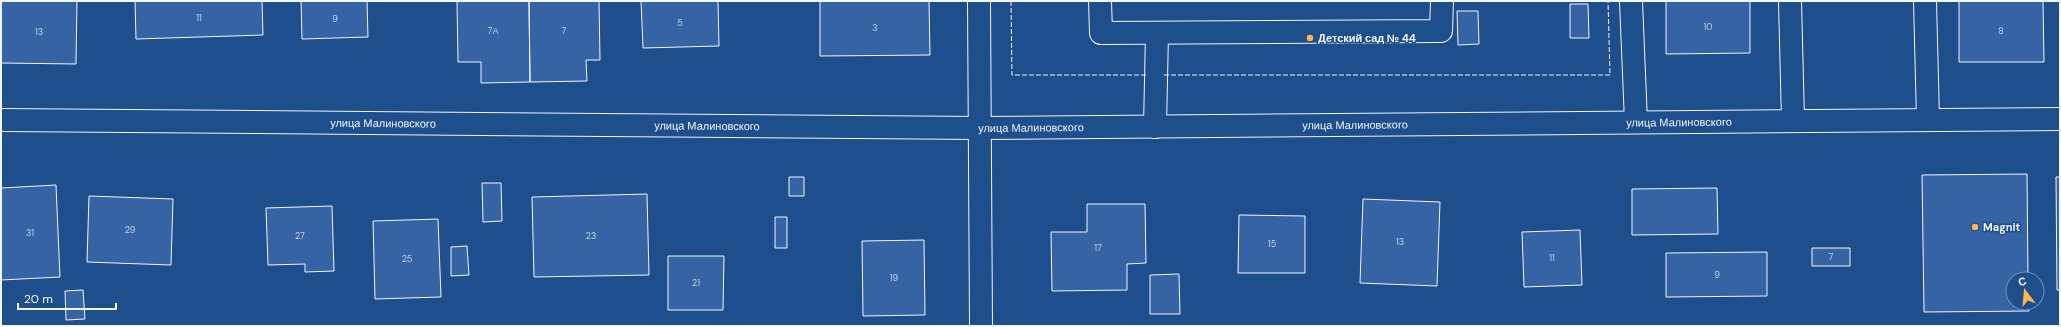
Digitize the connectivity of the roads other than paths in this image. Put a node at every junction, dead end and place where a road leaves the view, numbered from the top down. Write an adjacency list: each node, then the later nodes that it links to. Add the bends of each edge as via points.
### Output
1 (980, 1): 14 (street)
2 (1100, 1): 7 (street, via 1101,33)
3 (1442, 1): 7 (street, via 1441,31)
4 (1631, 1): 12 (street)
5 (1790, 1): 11 (street)
6 (1925, 1): 10 (street)
7 (1157, 33): 13 (street)
8 (2060, 119): 10 (street, улица Малиновского)
9 (1, 120): 14 (street, улица Малиновского)
10 (1928, 120): 11 (street, улица Малиновского)
11 (1793, 121): 12 (street, улица Малиновского)
12 (1636, 122): 13 (street, улица Малиновского)
13 (1155, 127): 14 (street, улица Малиновского)
14 (980, 128): 15 (street)
15 (981, 326)

